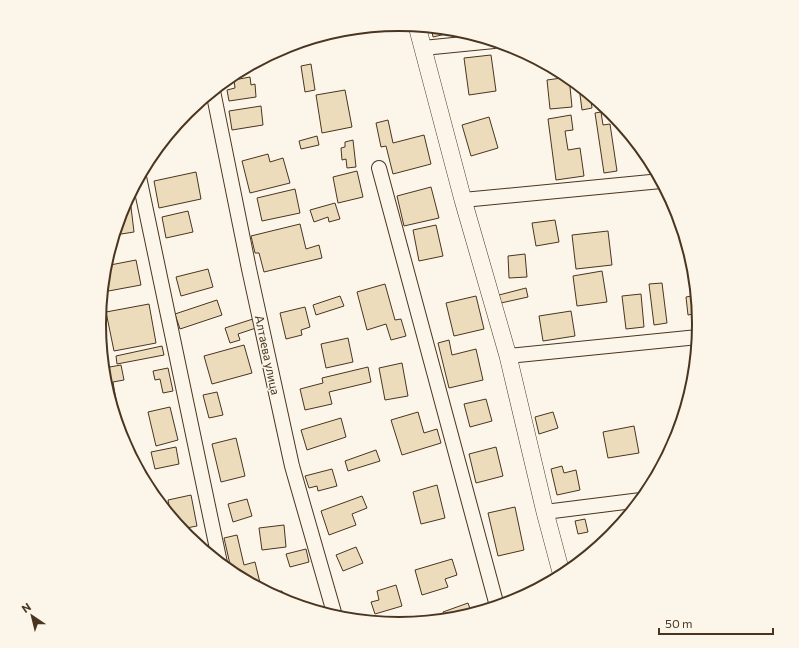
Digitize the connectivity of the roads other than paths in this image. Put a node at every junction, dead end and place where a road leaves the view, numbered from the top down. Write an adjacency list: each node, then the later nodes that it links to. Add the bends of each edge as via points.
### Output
1 (419, 32): 3 (street)
2 (480, 42): 3 (street)
3 (423, 48): 8 (street)
4 (214, 97): 16 (street, Алтаева улица, via 292,466)
5 (379, 168): 15 (street)
6 (655, 182): 8 (street)
7 (141, 186): 13 (street)
8 (463, 200): 10 (street)
9 (692, 338): 10 (street)
10 (508, 356): 12 (street)
11 (633, 501): 12 (street)
12 (545, 512): 14 (street)
13 (218, 554)
14 (560, 569)
15 (496, 600)
16 (333, 609)

